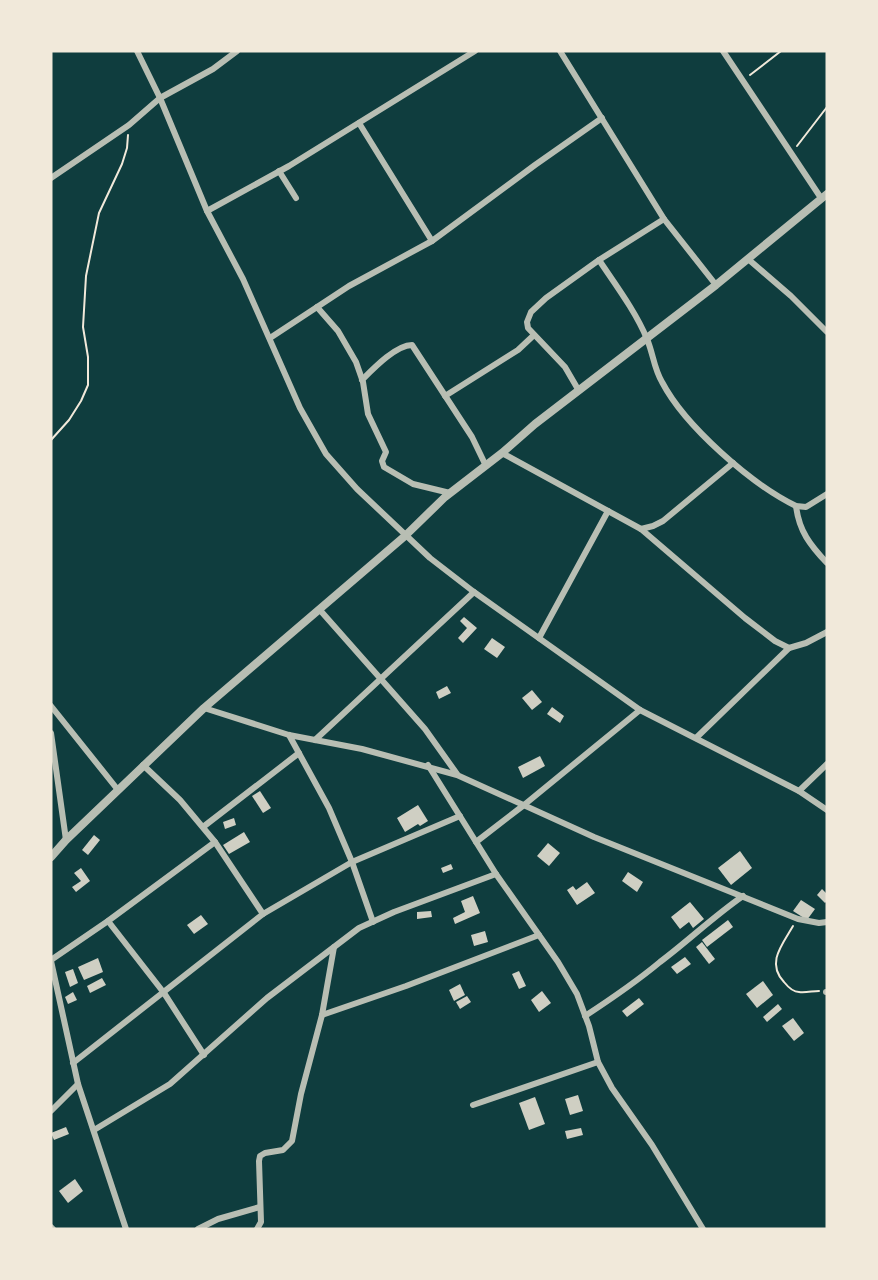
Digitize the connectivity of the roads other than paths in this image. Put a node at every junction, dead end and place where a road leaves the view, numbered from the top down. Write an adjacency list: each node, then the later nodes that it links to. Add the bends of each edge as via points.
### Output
1 (137, 51): 6 (street)
2 (237, 51): 6 (street)
3 (475, 51): 8 (street)
4 (560, 51): 7 (street)
5 (723, 51): 11 (street)
6 (160, 98): 10 (street, via 129,125); 13 (street)
7 (602, 118): 14 (street); 15 (street)
8 (359, 123): 9 (street); 15 (street)
9 (279, 171): 12 (street); 13 (street)
10 (51, 178)
11 (824, 196): 16 (street)
12 (296, 198)
13 (207, 211): 22 (street)
14 (664, 219): 17 (street); 18 (street)
15 (432, 241): 19 (street)
16 (748, 259): 18 (street); 20 (street)
17 (599, 260): 21 (street, via 531,312 527,322); 23 (street)
18 (716, 285): 23 (street)
19 (317, 307): 22 (street); 24 (street, via 347,345)
20 (827, 332)
21 (534, 335): 25 (street, via 565,367); 26 (street, via 518,350)
22 (270, 338): 35 (street, via 300,408 326,454)
23 (647, 338): 25 (street); 28 (street, via 667,391)
24 (362, 380): 26 (street, via 408,345 415,348); 30 (street, via 368,414 386,452 384,467 413,484)
25 (579, 391): 27 (street)
26 (445, 396): 29 (street)
27 (502, 453): 29 (street); 33 (street)
28 (733, 463): 32 (street); 34 (street, via 663,521)
29 (486, 466): 30 (street)
30 (450, 493): 35 (street)
31 (827, 494): 32 (street, via 806,507)
32 (796, 506): 36 (street, via 805,536)
33 (608, 511): 34 (street); 40 (street)
34 (640, 529): 41 (street, via 745,618)
35 (405, 536): 37 (street); 38 (street)
36 (827, 563)
37 (474, 592): 40 (street); 42 (street)
38 (319, 609): 42 (street); 44 (street)
39 (827, 632): 41 (street)
40 (539, 638): 45 (street)
41 (789, 648): 48 (street)
42 (382, 679): 49 (street); 54 (street, via 425,729)
43 (51, 706): 55 (street)
44 (204, 708): 47 (street); 52 (street)
45 (640, 710): 48 (street); 57 (street)
46 (51, 733): 61 (street)
47 (289, 735): 49 (street); 50 (street)
48 (696, 738): 56 (street)
49 (315, 740): 53 (street)
50 (298, 753): 60 (street); 65 (street, via 329,808)
51 (827, 764): 56 (street)
52 (143, 765): 55 (street); 60 (street)
53 (428, 765): 54 (street); 59 (street)
54 (457, 775): 57 (street)
55 (118, 790): 61 (street)
56 (798, 790): 58 (street)
57 (524, 805): 63 (street); 67 (street)
58 (827, 810)
59 (460, 816): 63 (street); 65 (street)
60 (203, 827): 62 (street)
61 (66, 840): 64 (street)
62 (215, 842): 68 (street); 69 (street)
63 (476, 842): 66 (street)
64 (51, 857)
65 (352, 862): 68 (street); 70 (street)
66 (495, 874): 70 (street); 72 (street)
67 (742, 896): 71 (street, via 798,919); 78 (street, via 661,962)
68 (263, 914): 76 (street)
69 (108, 921): 74 (street); 76 (street)
70 (373, 922): 73 (street)
71 (827, 922)
72 (539, 935): 77 (street); 78 (street, via 577,994)
73 (334, 946): 77 (street); 79 (street)
74 (51, 961): 75 (street)
75 (53, 982): 80 (street)
76 (164, 993): 79 (street); 80 (street)
77 (322, 1015): 86 (street, via 292,1140 282,1150 260,1156)
78 (585, 1016): 81 (street)
79 (204, 1054): 85 (street, via 170,1084)
80 (73, 1062): 82 (street)
81 (598, 1062): 83 (street); 92 (street)
82 (78, 1084): 84 (street); 85 (street)
83 (473, 1105)
84 (51, 1111)
85 (94, 1130): 88 (street)
86 (260, 1207): 87 (street); 89 (street)
87 (261, 1221): 90 (street); 91 (street)
88 (126, 1229)
89 (198, 1229)
90 (257, 1229)
91 (263, 1229)
92 (703, 1229)

